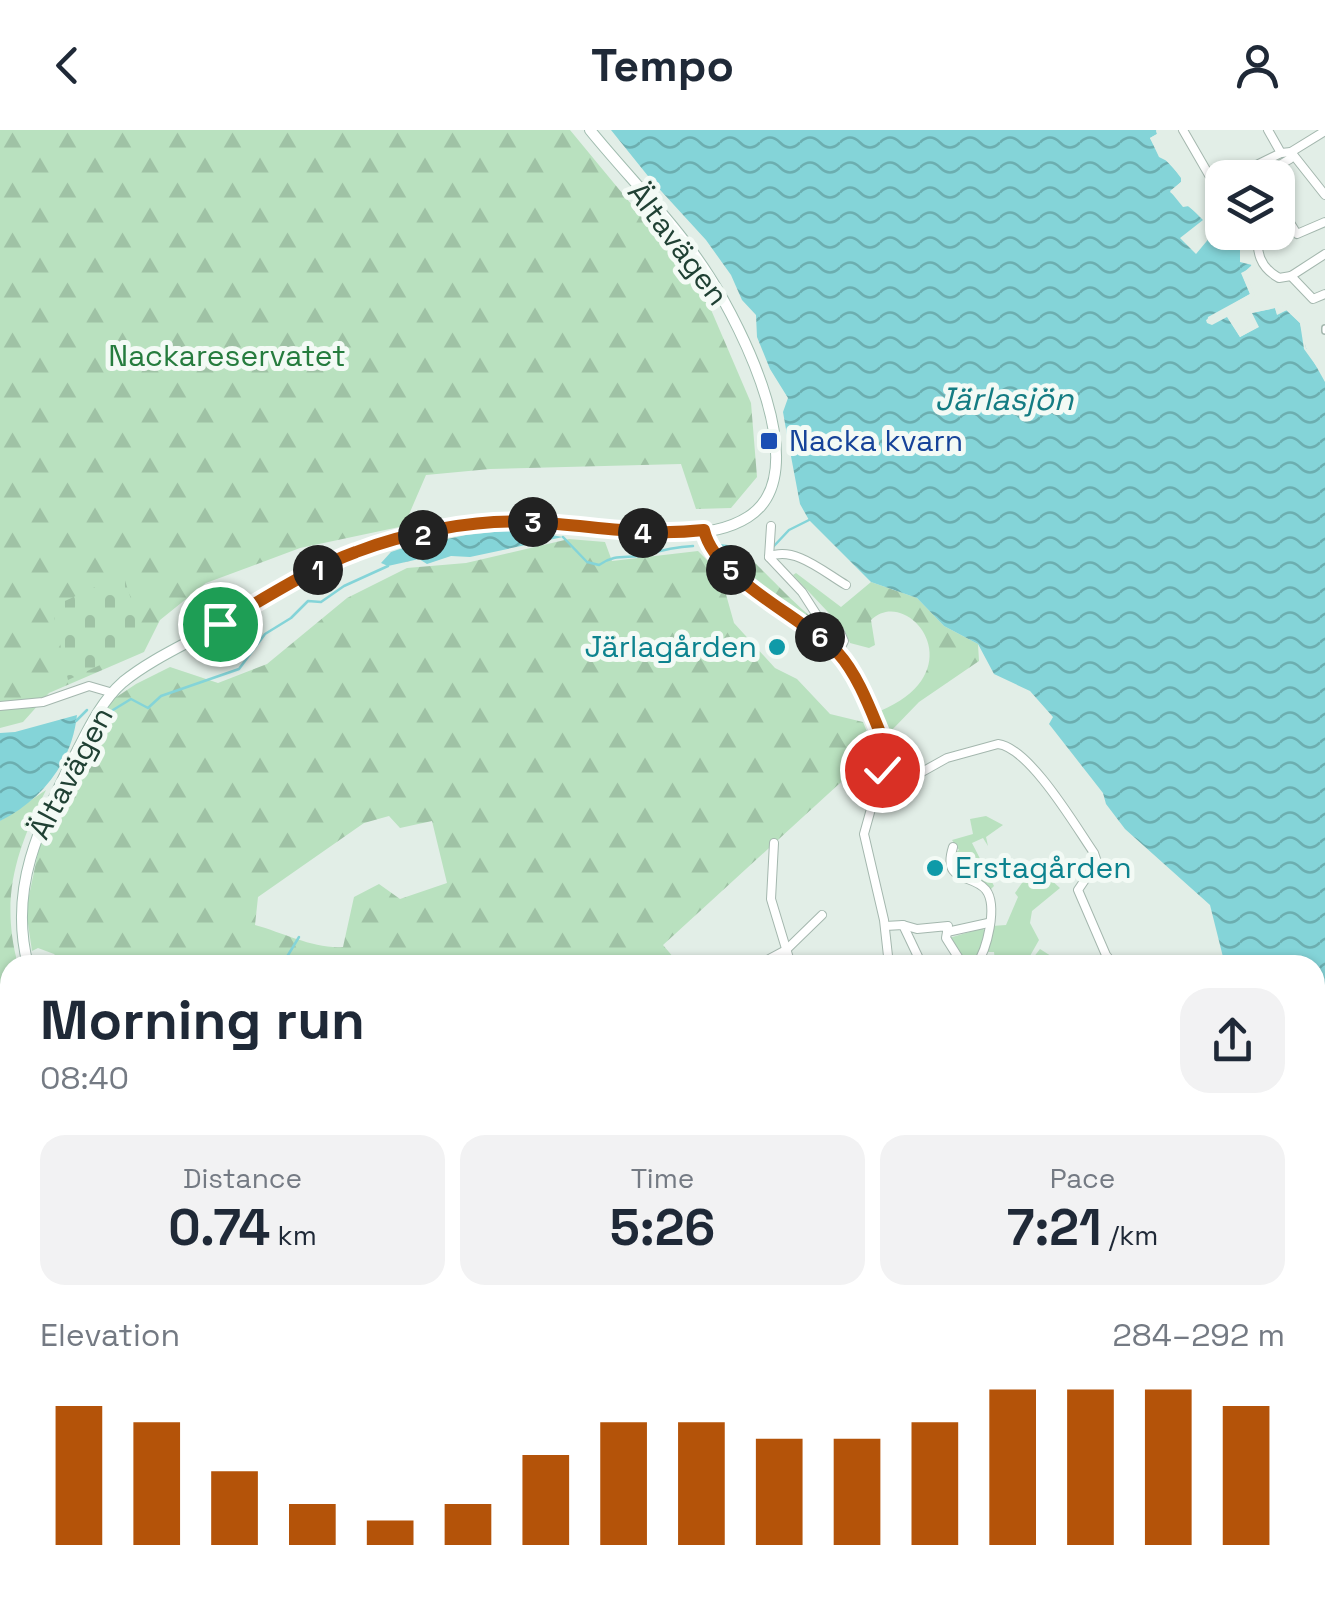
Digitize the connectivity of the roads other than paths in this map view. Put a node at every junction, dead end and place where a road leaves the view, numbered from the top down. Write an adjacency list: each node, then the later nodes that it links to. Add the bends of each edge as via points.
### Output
1 (590, 130): 17 (main road, Ältavägen, via 710,278 770,408 776,452 767,497 745,519)
2 (1183, 130): 8 (street)
3 (1268, 130): 5 (street)
4 (1325, 130): 5 (street)
5 (1286, 152): 6 (street); 7 (street); 9 (street)
6 (1269, 160)
7 (1288, 160)
8 (1205, 169)
9 (1325, 196)
10 (1325, 222): 11 (street)
11 (1295, 233)
12 (1257, 250): 14 (street, via 1279,278)
13 (1325, 254): 14 (street)
14 (1291, 276): 15 (street, via 1312,299)
15 (1325, 294)
16 (770, 526): 18 (street)
17 (704, 530): 20 (street, via 717,559); 21 (main road, Ältavägen, via 614,532 500,522 385,542 281,590)
18 (769, 557): 19 (street, via 794,555); 20 (street, via 820,620 840,632)
19 (846, 585)
20 (838, 653): 23 (street)
21 (114, 692): 22 (street, via 89,686 44,702); 32 (main road, Ältavägen, via 87,731 30,850 21,899)
22 (0, 706)
23 (886, 755): 29 (street, via 864,834); 39 (street, via 922,772 998,744 1015,752 1094,853 1097,862 1078,890)
24 (774, 843): 31 (street, via 771,900)
25 (953, 847): 27 (street, via 954,871 987,891)
26 (822, 914): 31 (street)
27 (988, 923): 30 (street); 38 (street)
28 (903, 925): 29 (street); 30 (street); 36 (street)
29 (885, 926): 35 (street)
30 (948, 929): 37 (street)
31 (786, 950): 33 (street); 34 (street)
32 (25, 955)
33 (777, 955)
34 (788, 955)
35 (889, 955)
36 (917, 955)
37 (957, 955)
38 (981, 955)
39 (1106, 955)

